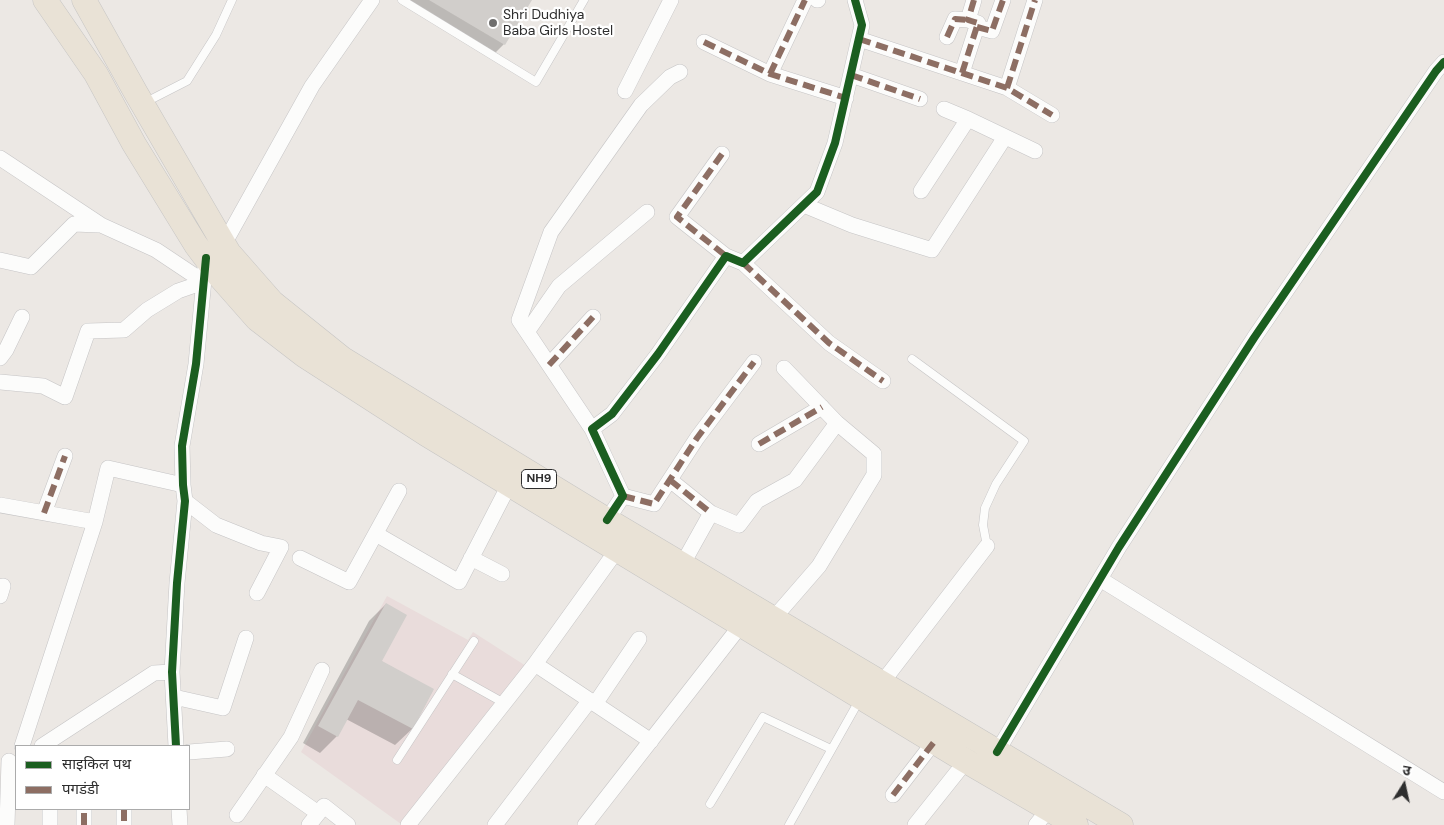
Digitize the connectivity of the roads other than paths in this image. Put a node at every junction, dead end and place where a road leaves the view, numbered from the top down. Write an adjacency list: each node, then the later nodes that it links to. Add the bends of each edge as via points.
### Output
1 (45, 0): 38 (highway, NH9, via 96,74 134,144 196,244)
2 (84, 0): 26 (highway, NH9)
3 (232, 0): 26 (lane, via 216,35 187,81)
4 (372, 0): 38 (street, via 312,86)
5 (402, 0): 6 (lane, via 536,82)
6 (584, 0)
7 (671, 0): 23 (street)
8 (805, 0): 20 (street)
9 (855, 0): 15 (street, via 862,25)
10 (974, 0): 13 (street)
11 (1003, 0): 13 (street, via 992,31)
12 (1035, 0): 22 (street)
13 (973, 24): 14 (street, via 955,19); 19 (street)
14 (948, 37)
15 (859, 39): 19 (street); 21 (street)
16 (704, 42): 20 (street)
17 (1444, 62): 76 (street, via 1249,347)
18 (680, 72): 45 (street, via 670,77 641,105 551,232 519,320)
19 (962, 73): 22 (street)
20 (770, 74): 24 (street)
21 (851, 76): 24 (street); 25 (street)
22 (1007, 88): 28 (street)
23 (625, 91)
24 (846, 98): 35 (street, via 818,192)
25 (920, 99)
26 (142, 104): 38 (highway, NH9)
27 (944, 109): 29 (street)
28 (1052, 115)
29 (968, 119): 30 (street); 34 (street)
30 (1005, 137): 31 (street); 35 (street, via 932,250 852,225)
31 (1035, 151)
32 (722, 154): 39 (street, via 677,217)
33 (0, 158): 37 (street)
34 (921, 191)
35 (804, 205): 41 (street)
36 (647, 212): 45 (street, via 559,286)
37 (101, 225): 40 (street, via 74,224 31,267); 42 (street, via 156,250)
38 (215, 251): 42 (street); 60 (highway, NH9, via 220,277 257,320 305,356); 67 (highway, NH9, via 229,253 272,302 343,359)
39 (726, 256): 41 (street); 55 (street, via 612,414)
40 (1, 262)
41 (743, 263): 51 (street, via 828,343)
42 (204, 282): 52 (street, via 178,290 124,330 88,332 65,397 43,386); 59 (street, via 196,364 182,446)
43 (22, 317): 46 (street)
44 (593, 317): 49 (street)
45 (527, 332): 49 (street)
46 (0, 358)
47 (912, 359): 70 (lane, via 1024,441 996,484 985,508 983,525)
48 (754, 362): 58 (street)
49 (549, 365): 55 (street)
50 (784, 368): 53 (street)
51 (883, 381)
52 (0, 382)
53 (822, 407): 54 (street); 56 (street)
54 (836, 423): 66 (street, via 795,480 757,501 739,525); 78 (street, via 874,454 874,475 819,566)
55 (592, 429): 62 (street)
56 (759, 444)
57 (65, 456): 65 (street)
58 (670, 480): 62 (street, via 654,504); 66 (street)
59 (182, 485): 63 (street); 68 (street, via 108,468)
60 (509, 485): 71 (highway, NH9); 73 (street)
61 (399, 491): 69 (street)
62 (622, 496): 67 (street)
63 (185, 501): 77 (street, via 216,525 261,544 281,547); 85 (street)
64 (0, 504): 65 (street)
65 (44, 513): 68 (street)
66 (711, 513): 74 (street)
67 (607, 520): 74 (highway, NH9)
68 (95, 522): 94 (street)
69 (376, 534): 72 (street, via 349,582); 73 (street, via 459,582)
70 (987, 546): 87 (street)
71 (617, 550): 79 (highway, NH9); 83 (street)
72 (300, 558)
73 (471, 558): 75 (street)
74 (682, 564): 78 (highway, NH9)
75 (502, 574)
76 (1100, 578): 100 (street); 105 (street)
77 (258, 592)
78 (774, 619): 87 (highway, NH9)
79 (741, 625): 89 (highway, NH9); 92 (street)
80 (246, 638): 88 (street, via 223,708)
81 (640, 639): 90 (street)
82 (474, 641): 86 (lane)
83 (535, 664): 90 (street); 91 (street)
84 (322, 670): 104 (street, via 291,737)
85 (172, 672): 88 (street); 95 (street, via 154,673)
86 (452, 674): 91 (lane); 101 (lane)
87 (881, 684): 100 (highway, NH9)
88 (174, 697): 96 (street)
89 (861, 697): 93 (highway, NH9); 98 (lane)
90 (592, 702): 92 (street); 122 (street)
91 (504, 703): 121 (street)
92 (651, 741): 123 (street)
93 (934, 742): 103 (highway, NH9); 106 (street)
94 (22, 745)
95 (46, 745)
96 (176, 745)
97 (226, 749): 99 (street)
98 (831, 750): 107 (lane, via 762,717); 124 (lane)
99 (190, 752)
100 (997, 752): 127 (highway, NH9)
101 (397, 760)
102 (9, 761): 115 (street)
103 (966, 761): 113 (highway, NH9); 125 (street)
104 (264, 775): 112 (street); 114 (street)
105 (1444, 792)
106 (893, 795)
107 (710, 804)
108 (50, 810): 116 (street)
109 (84, 810): 117 (street)
110 (124, 810): 118 (street)
111 (179, 810): 119 (street)
112 (237, 815)
113 (1043, 817): 126 (highway, NH9)
114 (313, 819): 120 (street, via 324,806)
115 (7, 825)
116 (50, 825)
117 (84, 825)
118 (124, 825)
119 (180, 825)
120 (348, 825)
121 (408, 825)
122 (495, 825)
123 (585, 825)
124 (789, 825)
125 (915, 825)
126 (1076, 825)
127 (1121, 825)

